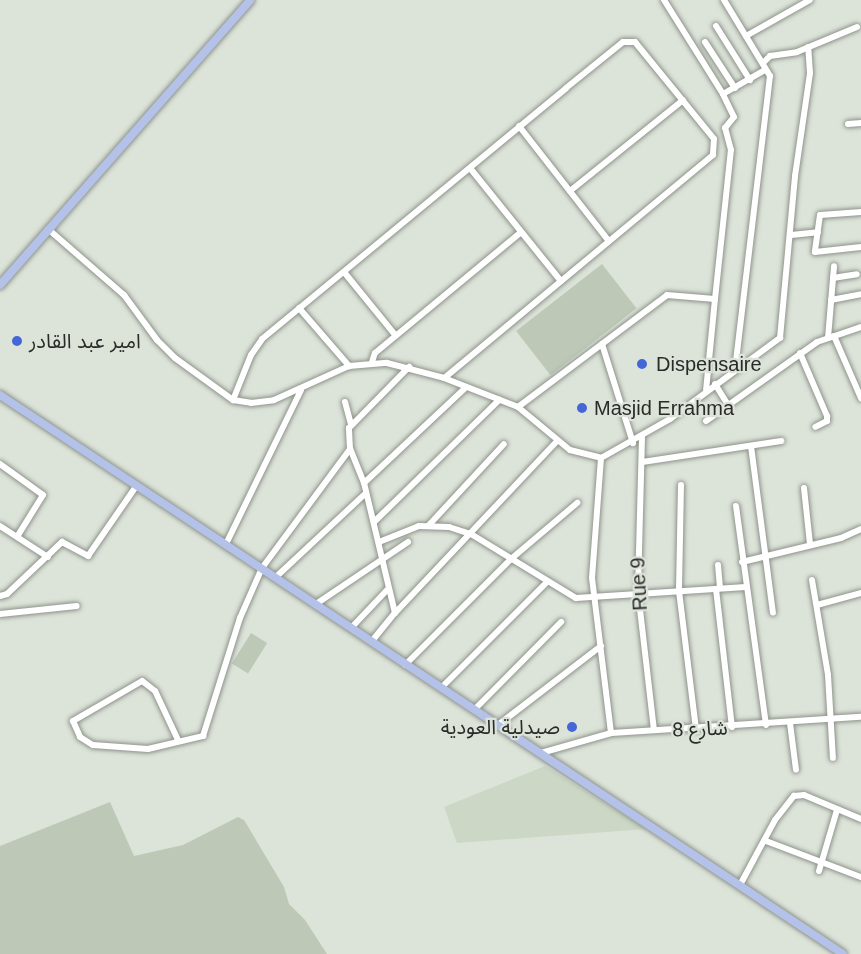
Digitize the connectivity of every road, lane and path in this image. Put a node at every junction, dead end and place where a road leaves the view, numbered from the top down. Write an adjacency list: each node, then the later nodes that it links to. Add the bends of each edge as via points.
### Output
1 (250, 0): 23 (main road)
2 (664, 0): 13 (street)
3 (810, 0): 7 (street)
4 (728, 1): 7 (street)
5 (716, 26): 11 (street)
6 (857, 27): 9 (street)
7 (746, 36): 10 (street)
8 (705, 42): 12 (street)
9 (808, 47): 10 (street, via 770,56); 26 (street, via 810,73)
10 (764, 66): 11 (street); 47 (street, via 770,76)
11 (750, 80): 12 (street)
12 (735, 88): 13 (street)
13 (723, 94): 19 (street, via 734,117 725,128)
14 (683, 100): 17 (street, via 638,44 629,40); 18 (street); 21 (street)
15 (861, 123): 16 (street)
16 (848, 124)
17 (519, 126): 20 (street); 21 (street)
18 (716, 147): 19 (street); 27 (street, via 710,158)
19 (731, 150): 36 (street)
20 (470, 168): 24 (street); 30 (street)
21 (570, 191): 27 (street)
22 (861, 212): 25 (street, via 820,215)
23 (48, 229): 34 (main road); 55 (street, via 129,299 167,350)
24 (520, 232): 33 (street); 40 (street)
25 (818, 232): 26 (street); 28 (street, via 815,252)
26 (791, 235): 47 (street, via 782,335)
27 (609, 242): 33 (street)
28 (861, 247)
29 (834, 266): 32 (street)
30 (344, 272): 38 (street); 40 (street)
31 (858, 274): 32 (street)
32 (833, 278): 37 (street)
33 (561, 281): 48 (street)
34 (0, 285)
35 (861, 294): 37 (street)
36 (715, 299): 42 (street, via 667,295); 52 (street)
37 (831, 300): 41 (street)
38 (299, 308): 45 (street); 55 (street, via 257,344)
39 (861, 327): 41 (street)
40 (396, 336): 44 (street, via 375,353)
41 (831, 337): 43 (street); 54 (street)
42 (602, 344): 59 (street); 66 (street)
43 (800, 353): 58 (street); 62 (street, via 827,416 827,421)
44 (372, 362): 45 (street); 46 (street)
45 (349, 366): 51 (street)
46 (409, 367): 48 (street); 61 (street)
47 (735, 369): 49 (street)
48 (444, 378): 50 (street)
49 (715, 384): 52 (street); 58 (street)
50 (465, 388): 56 (street); 73 (street)
51 (301, 389): 55 (street, via 261,402); 88 (street)
52 (706, 390): 63 (street)
53 (0, 395): 74 (main road)
54 (861, 398)
55 (233, 400)
56 (499, 400): 59 (street); 80 (street)
57 (345, 402): 61 (street)
58 (729, 406): 60 (street)
59 (518, 407): 64 (street)
60 (706, 421)
61 (351, 424): 69 (street)
62 (815, 427)
63 (642, 437): 66 (street); 71 (street, Rue 9)
64 (558, 441): 70 (street, via 578,454); 84 (street)
65 (781, 441): 68 (street)
66 (633, 443): 70 (street)
67 (504, 444): 81 (street)
68 (751, 446): 71 (street); 90 (street)
69 (350, 449): 73 (street); 96 (street)
70 (601, 458): 108 (street, via 593,541)
71 (642, 462): 104 (street, Rue 9, via 637,517)
72 (0, 464): 85 (street, via 43,495)
73 (364, 483): 77 (street)
74 (137, 485): 88 (main road); 91 (street, via 88,556 62,542)
75 (681, 485): 105 (street)
76 (804, 488): 89 (street)
77 (365, 494): 80 (street); 97 (street)
78 (577, 504): 92 (street)
79 (736, 506): 94 (street)
80 (374, 522): 86 (street)
81 (429, 525): 84 (street); 86 (street)
82 (0, 526): 85 (street)
83 (861, 529): 89 (street)
84 (471, 534): 92 (street); 112 (street)
85 (17, 537): 91 (street)
86 (379, 542): 93 (street)
87 (408, 542): 93 (street)
88 (226, 544): 96 (main road)
89 (810, 544): 90 (street)
90 (765, 556): 94 (street); 113 (street)
91 (48, 557): 107 (street)
92 (511, 559): 99 (street); 119 (street)
93 (383, 562): 103 (street); 109 (street)
94 (742, 562): 100 (street)
95 (718, 566): 101 (street)
96 (262, 568): 97 (main road); 131 (street, via 240,618 205,732 192,742)
97 (277, 576): 109 (main road)
98 (812, 580): 110 (street)
99 (546, 583): 108 (street, via 568,596); 120 (street)
100 (746, 587): 101 (street); 126 (street)
101 (718, 588): 105 (street); 127 (street)
102 (0, 589): 107 (street)
103 (387, 590): 112 (street); 116 (street)
104 (638, 591): 105 (street); 108 (street); 128 (street, Rue 9)
105 (679, 591): 129 (street)
106 (861, 593): 110 (street)
107 (3, 595)
108 (594, 598): 118 (street)
109 (316, 604): 116 (main road)
110 (817, 605): 123 (street)
111 (77, 606): 114 (street)
112 (395, 613): 117 (street)
113 (773, 613)
114 (0, 614)
115 (561, 622): 121 (street)
116 (352, 627): 117 (main road)
117 (372, 641): 119 (main road)
118 (601, 646): 125 (street); 130 (street)
119 (405, 665): 120 (main road)
120 (441, 688): 121 (main road)
121 (474, 710): 125 (main road)
122 (861, 717): 123 (street, شارع 8)
123 (831, 720): 124 (street, شارع 8); 133 (street)
124 (790, 723): 126 (street, شارع 8); 134 (street)
125 (498, 725): 132 (main road)
126 (766, 725): 127 (street, شارع 8)
127 (732, 727): 129 (street, شارع 8)
128 (654, 730): 129 (street, شارع 8); 130 (street, شارع 8)
129 (696, 730)
130 (611, 733): 132 (street, شارع 8)
131 (178, 740): 131 (street, via 148,748 93,745 80,737 74,721 142,681 155,691)
132 (541, 753): 141 (main road)
133 (833, 758)
134 (795, 770)
135 (837, 810): 136 (street); 137 (street, via 804,795 794,796); 138 (street)
136 (861, 819)
137 (766, 841): 138 (street); 141 (street)
138 (822, 862): 139 (street); 140 (street)
139 (819, 870)
140 (861, 877)
141 (740, 885): 142 (main road)
142 (843, 954)

